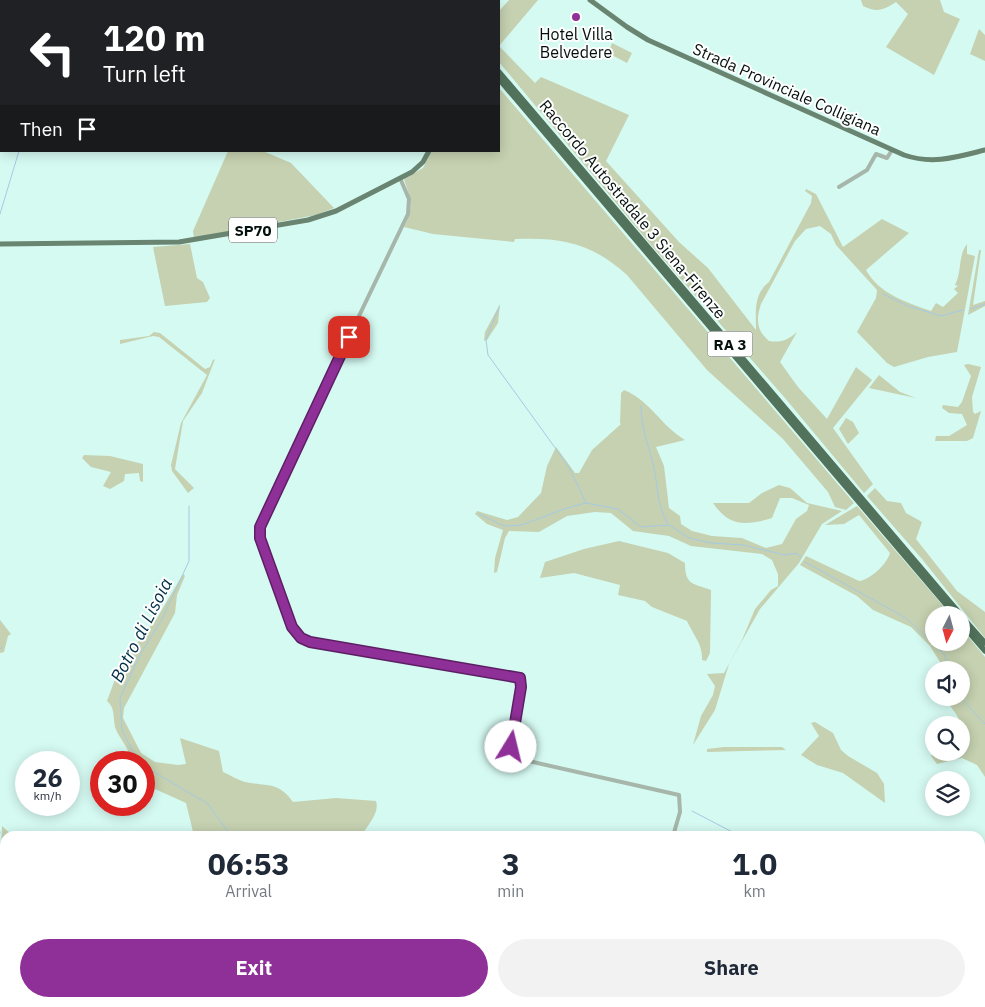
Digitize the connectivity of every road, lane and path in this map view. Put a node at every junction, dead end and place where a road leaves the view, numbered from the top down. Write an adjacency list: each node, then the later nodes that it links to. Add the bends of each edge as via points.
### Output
1 (590, 0): 6 (main road, Strada Provinciale Colligiana, via 648,40)
2 (500, 69): 5 (highway)
3 (500, 74): 5 (highway, Raccordo Autostradale 3 Siena-Firenze / RA 3)
4 (500, 82): 5 (highway, Raccordo Autostradale 3 Siena-Firenze / RA 3)
5 (507, 86): 12 (highway, Raccordo Autostradale 3 Siena-Firenze / RA 3); 13 (highway, Raccordo Autostradale 3 Siena-Firenze / RA 3)
6 (892, 150): 7 (main road, Strada Provinciale Colligiana, via 936,161); 10 (street, via 887,158 876,154 867,170)
7 (985, 150)
8 (428, 152): 9 (main road, SP70, via 418,168)
9 (400, 178): 11 (main road, SP70, via 317,218 190,241); 18 (street, via 409,199 408,214 260,527 260,538 292,627 301,638 310,642 520,678 511,747 513,754 524,760 679,795 680,812)
10 (839, 187)
11 (0, 244)
12 (947, 606)
13 (953, 606)
14 (970, 626): 16 (highway, Raccordo Autostradale 3 Siena-Firenze / RA 3)
15 (970, 634): 17 (highway)
16 (985, 643)
17 (985, 651)
18 (674, 831)

